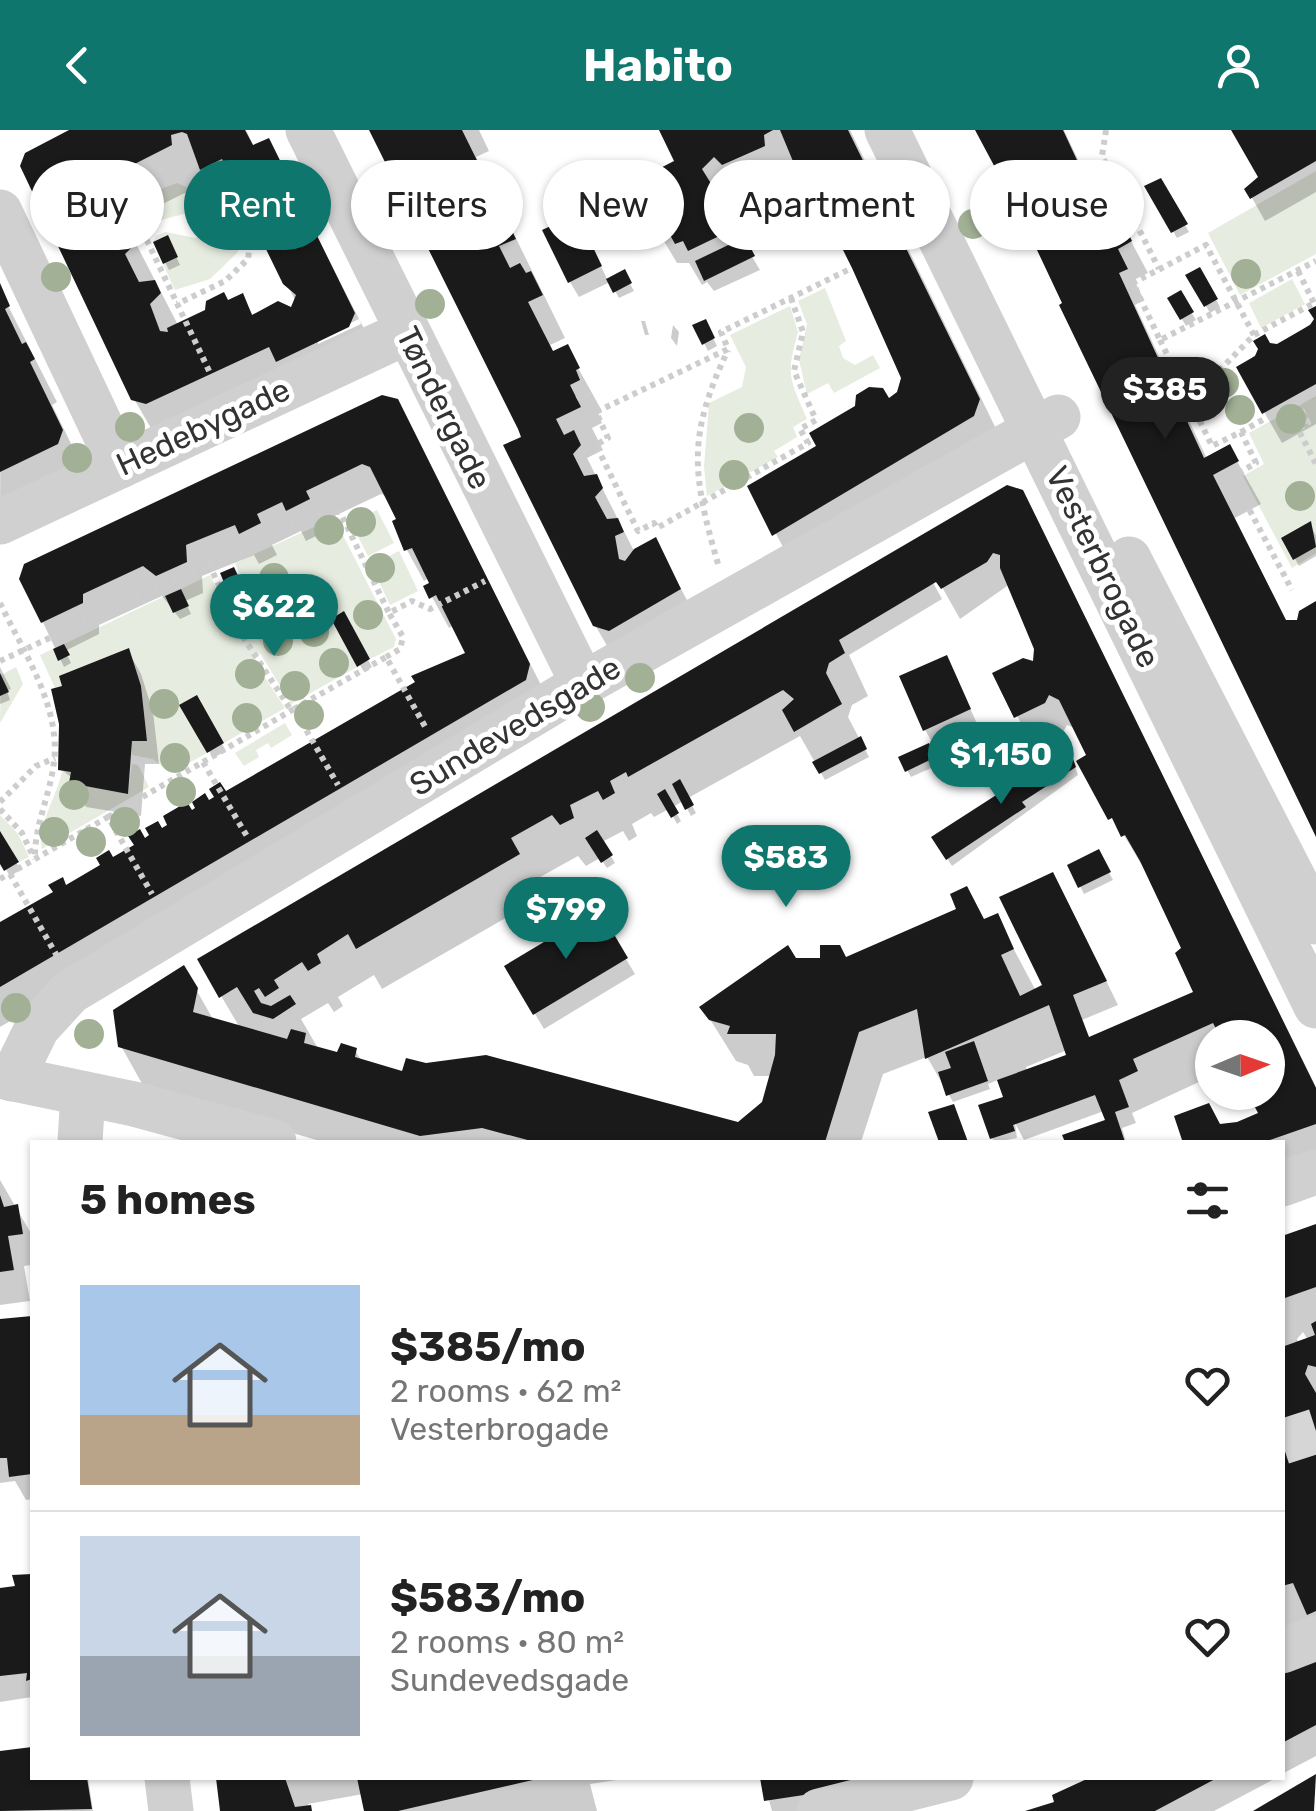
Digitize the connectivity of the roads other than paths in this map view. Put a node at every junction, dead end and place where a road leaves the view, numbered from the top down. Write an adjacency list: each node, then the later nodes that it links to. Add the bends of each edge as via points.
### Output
1 (308, 130): 5 (street, Tøndergade)
2 (887, 130): 6 (street, Vesterbrogade)
3 (917, 130): 6 (street, Vesterbrogade)
4 (3, 219): 7 (street)
5 (407, 332): 7 (street, Hedebygade); 9 (street, Tøndergade)
6 (1047, 422): 9 (street, Sundevedsgade); 10 (street, Vesterbrogade); 11 (street, Vesterbrogade)
7 (120, 466): 8 (street, Hedebygade)
8 (0, 522)
9 (583, 684): 12 (street, Sundevedsgade, via 76,988 37,1028)
10 (1316, 922)
11 (1316, 1006)
12 (6, 1078): 13 (street)
13 (83, 1094): 14 (street); 15 (street)
14 (80, 1140)
15 (266, 1140)
16 (1316, 1172): 17 (street)
17 (1285, 1183)
18 (1316, 1638): 19 (street)
19 (1285, 1651)
20 (166, 1780): 22 (street)
21 (943, 1780): 23 (street)
22 (171, 1811)
23 (819, 1811)

